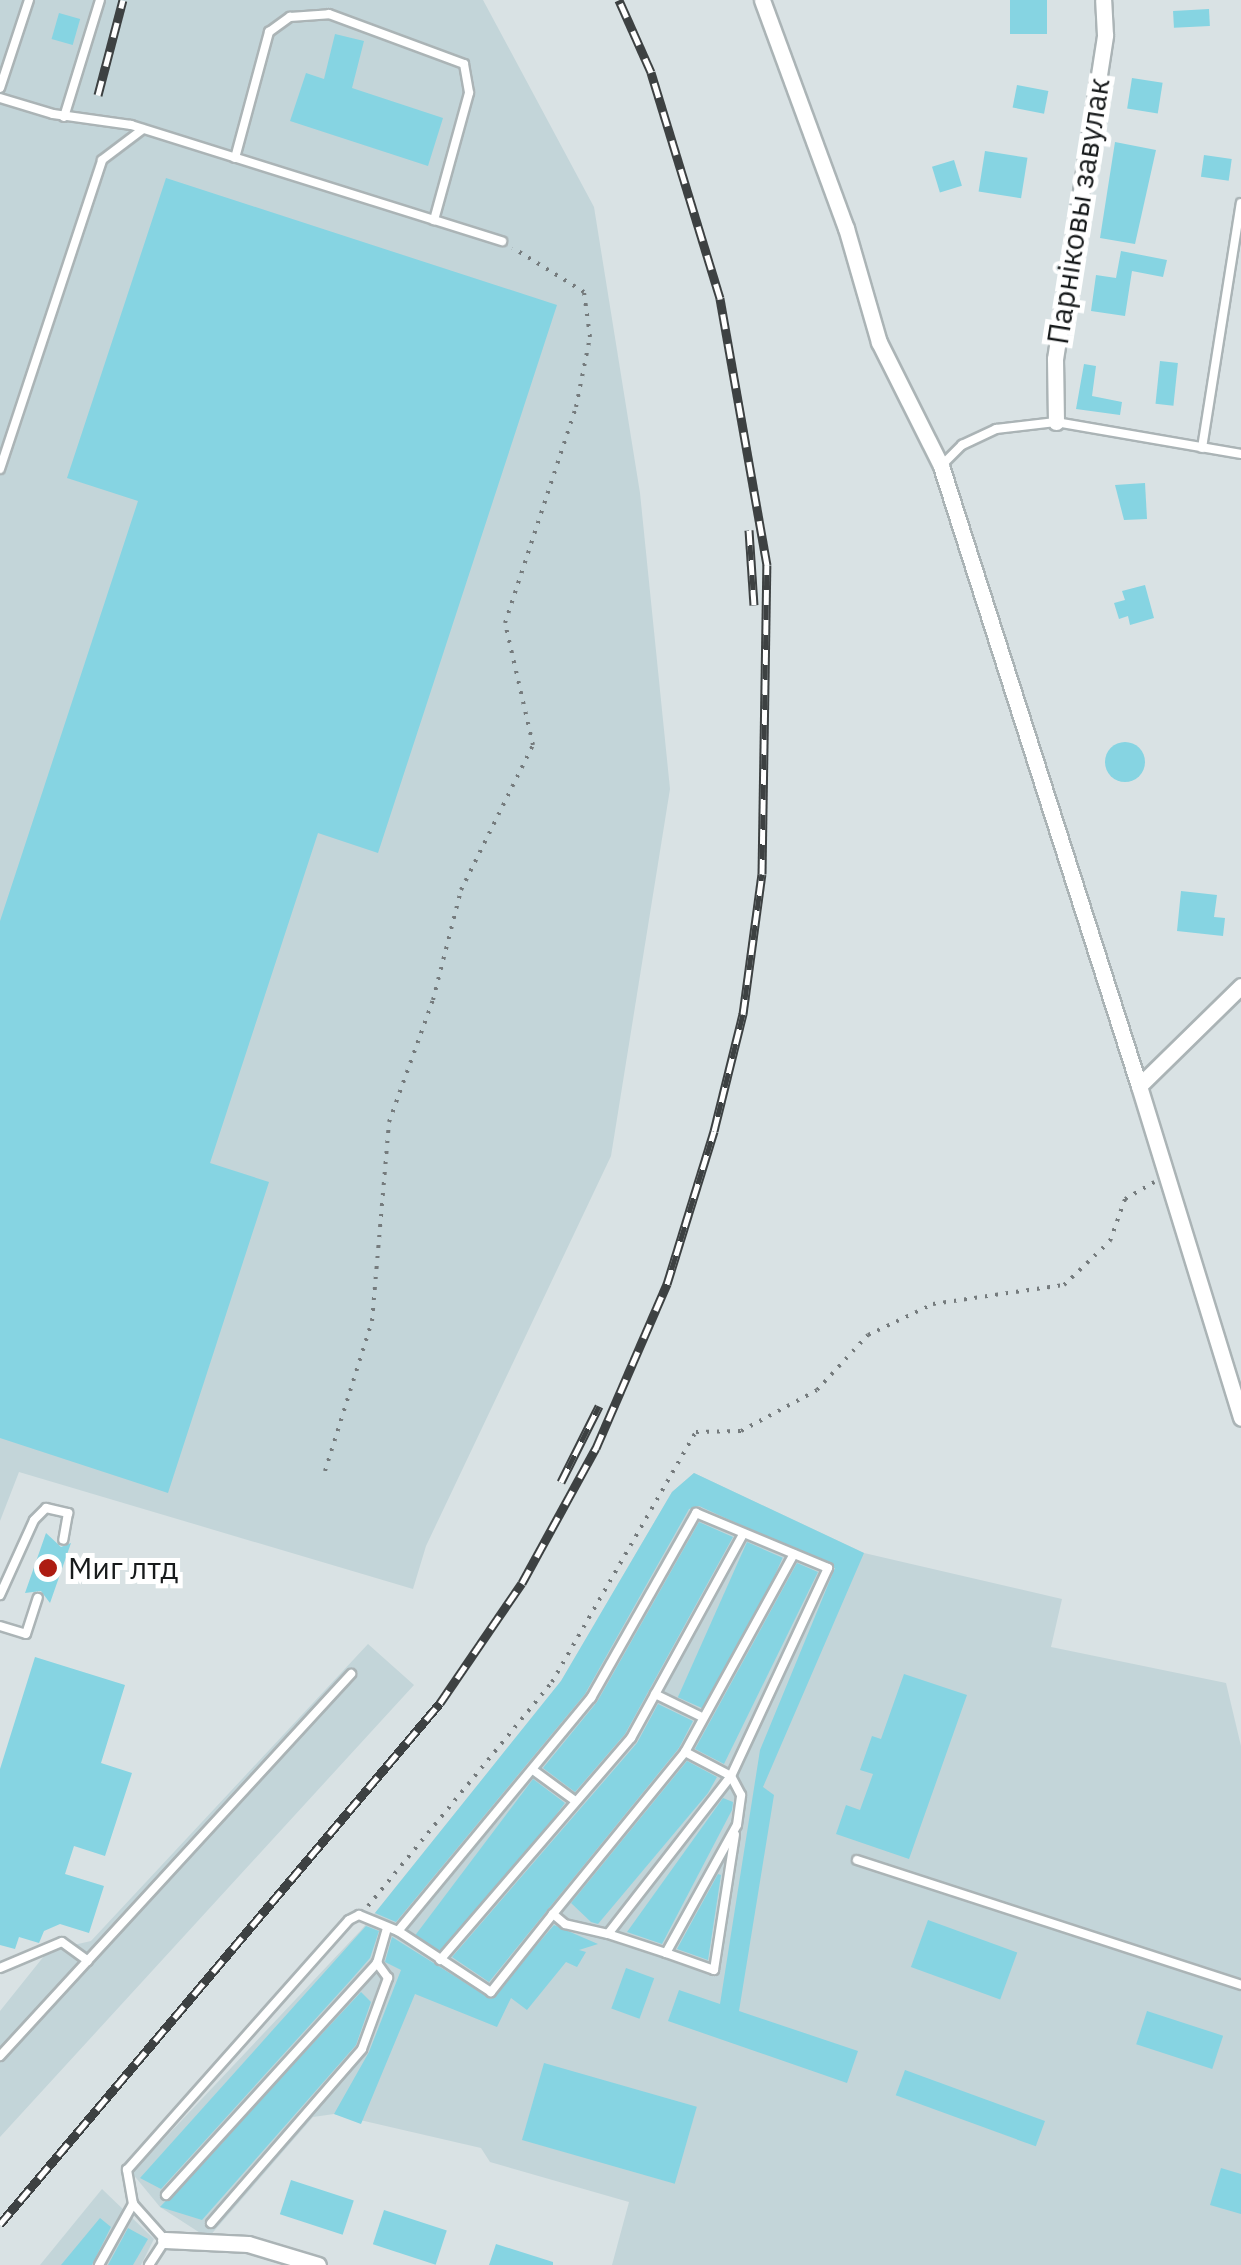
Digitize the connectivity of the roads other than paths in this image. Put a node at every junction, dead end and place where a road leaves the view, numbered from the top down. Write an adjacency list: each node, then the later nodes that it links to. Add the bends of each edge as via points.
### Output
1 (29, 0): 5 (lane)
2 (100, 0): 7 (lane)
3 (762, 0): 16 (street, via 846,228 879,342)
4 (1103, 0): 13 (street, Парніковы завулак, via 1105,35 1054,358)
5 (0, 88)
6 (0, 98): 7 (lane)
7 (64, 117): 8 (lane)
8 (143, 129): 9 (lane); 17 (lane, via 102,160)
9 (235, 158): 11 (lane); 11 (lane, via 269,32 290,17 330,14 464,64 468,93)
10 (1241, 203): 14 (lane)
11 (434, 220): 12 (lane)
12 (502, 241)
13 (1056, 422): 14 (lane); 16 (lane, via 996,428 962,445)
14 (1202, 448): 15 (lane)
15 (1241, 454)
16 (941, 466): 19 (street)
17 (0, 470)
18 (1241, 986): 19 (street)
19 (1139, 1086): 20 (street)
20 (1241, 1418)
21 (743, 1534): 23 (lane); 28 (lane); 31 (lane, via 696,1513 591,1698)
22 (63, 1540): 24 (lane, via 68,1513 59,1506 34,1520)
23 (794, 1554): 29 (lane); 32 (lane, via 828,1568)
24 (0, 1595)
25 (38, 1598): 26 (lane, via 26,1634)
26 (0, 1626)
27 (350, 1674): 42 (lane)
28 (655, 1694): 29 (lane); 33 (lane, via 632,1738)
29 (700, 1716): 30 (lane)
30 (686, 1752): 32 (lane); 36 (lane)
31 (533, 1770): 33 (lane); 38 (lane)
32 (731, 1776): 34 (lane, via 740,1795); 39 (lane)
33 (574, 1800): 41 (lane)
34 (737, 1825): 40 (lane); 40 (lane, via 714,1970)
35 (858, 1860): 45 (lane)
36 (553, 1914): 39 (lane, via 565,1924); 41 (lane, via 491,1992)
37 (388, 1929): 38 (lane); 43 (lane); 48 (lane, via 358,1916 127,2170)
38 (398, 1930): 41 (lane)
39 (608, 1934): 40 (lane)
40 (666, 1954)
41 (440, 1960)
42 (88, 1961): 44 (lane, via 62,1942); 46 (lane)
43 (377, 1963): 47 (lane); 49 (lane, via 388,1978 362,2049)
44 (0, 1968)
45 (1241, 1985)
46 (0, 2056)
47 (166, 2196)
48 (132, 2204): 50 (lane); 51 (lane)
49 (212, 2223)
50 (165, 2240): 52 (lane); 53 (street, via 248,2244)
51 (99, 2265)
52 (149, 2265)
53 (318, 2265)

